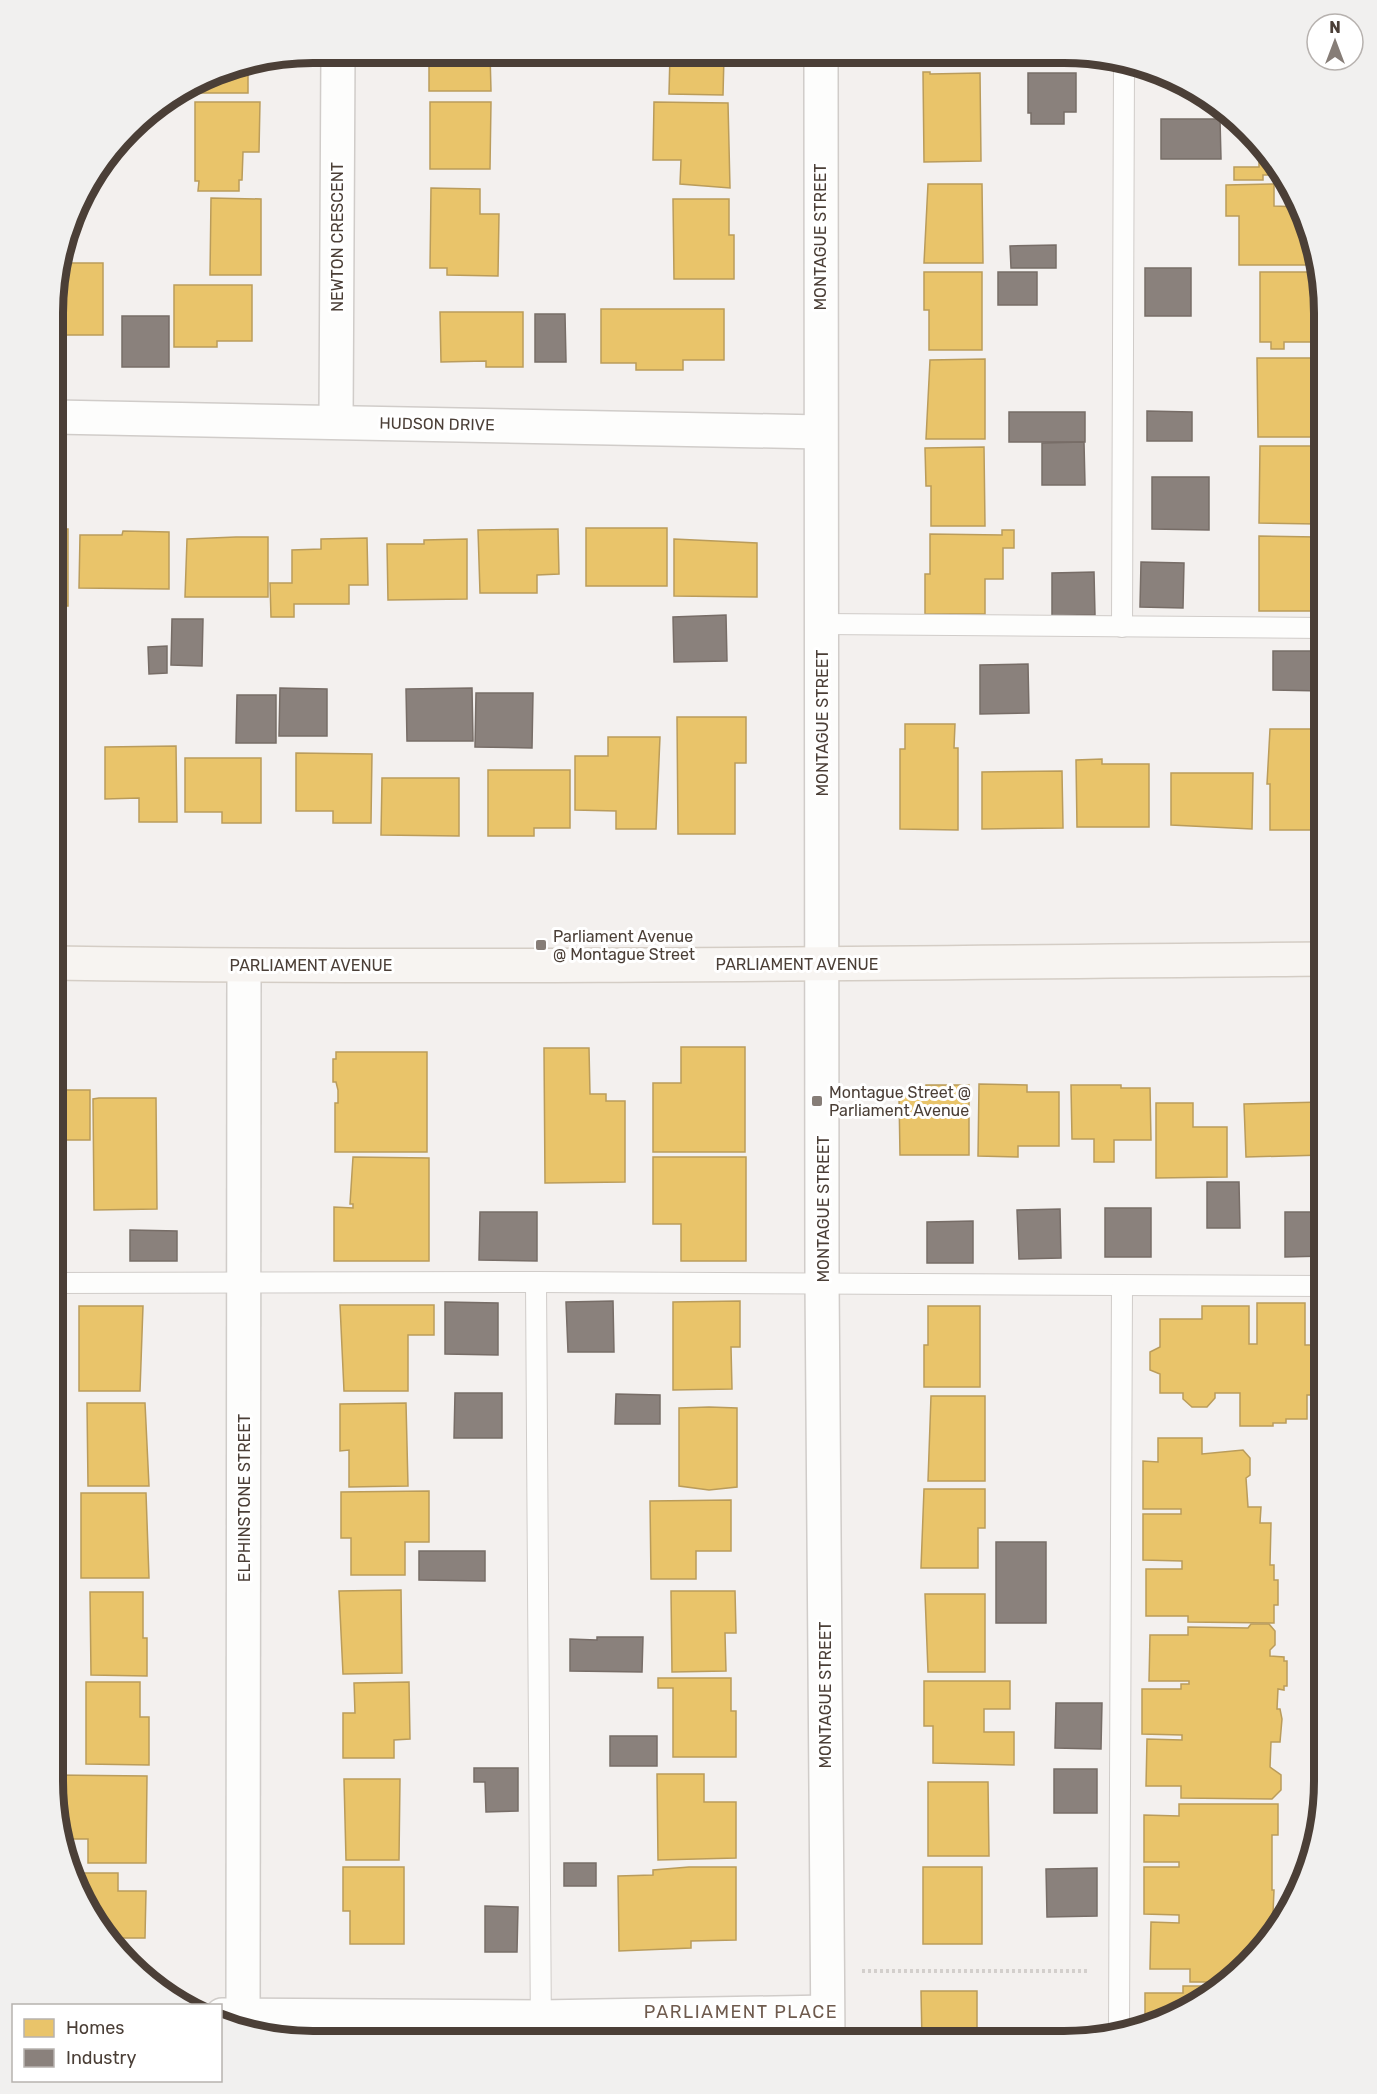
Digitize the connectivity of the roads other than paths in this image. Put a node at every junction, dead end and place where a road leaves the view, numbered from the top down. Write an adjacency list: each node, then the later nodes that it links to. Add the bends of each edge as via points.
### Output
1 (338, 63): 5 (street, NEWTON CRESCENT)
2 (821, 63): 6 (street, MONTAGUE STREET)
3 (1124, 71): 8 (lane)
4 (63, 417): 5 (street, HUDSON DRIVE)
5 (336, 421): 6 (street, HUDSON DRIVE)
6 (820, 432): 7 (street, MONTAGUE STREET)
7 (822, 624): 8 (lane); 12 (street, MONTAGUE STREET)
8 (1122, 627): 9 (lane)
9 (1314, 628)
10 (1314, 959): 12 (main road, PARLIAMENT AVENUE)
11 (63, 963): 13 (main road, PARLIAMENT AVENUE)
12 (824, 964): 13 (main road, PARLIAMENT AVENUE); 16 (street, MONTAGUE STREET)
13 (244, 966): 14 (street, ELPHINSTONE STREET)
14 (244, 1282): 15 (lane); 17 (lane); 20 (street, ELPHINSTONE STREET)
15 (536, 1282): 16 (lane); 24 (lane)
16 (822, 1282): 18 (lane); 23 (street, MONTAGUE STREET)
17 (63, 1284)
18 (1122, 1286): 19 (lane); 22 (lane)
19 (1314, 1286)
20 (235, 2019)
21 (241, 2020): 24 (street)
22 (1119, 2024)
23 (828, 2026): 24 (street)
24 (541, 2028)

